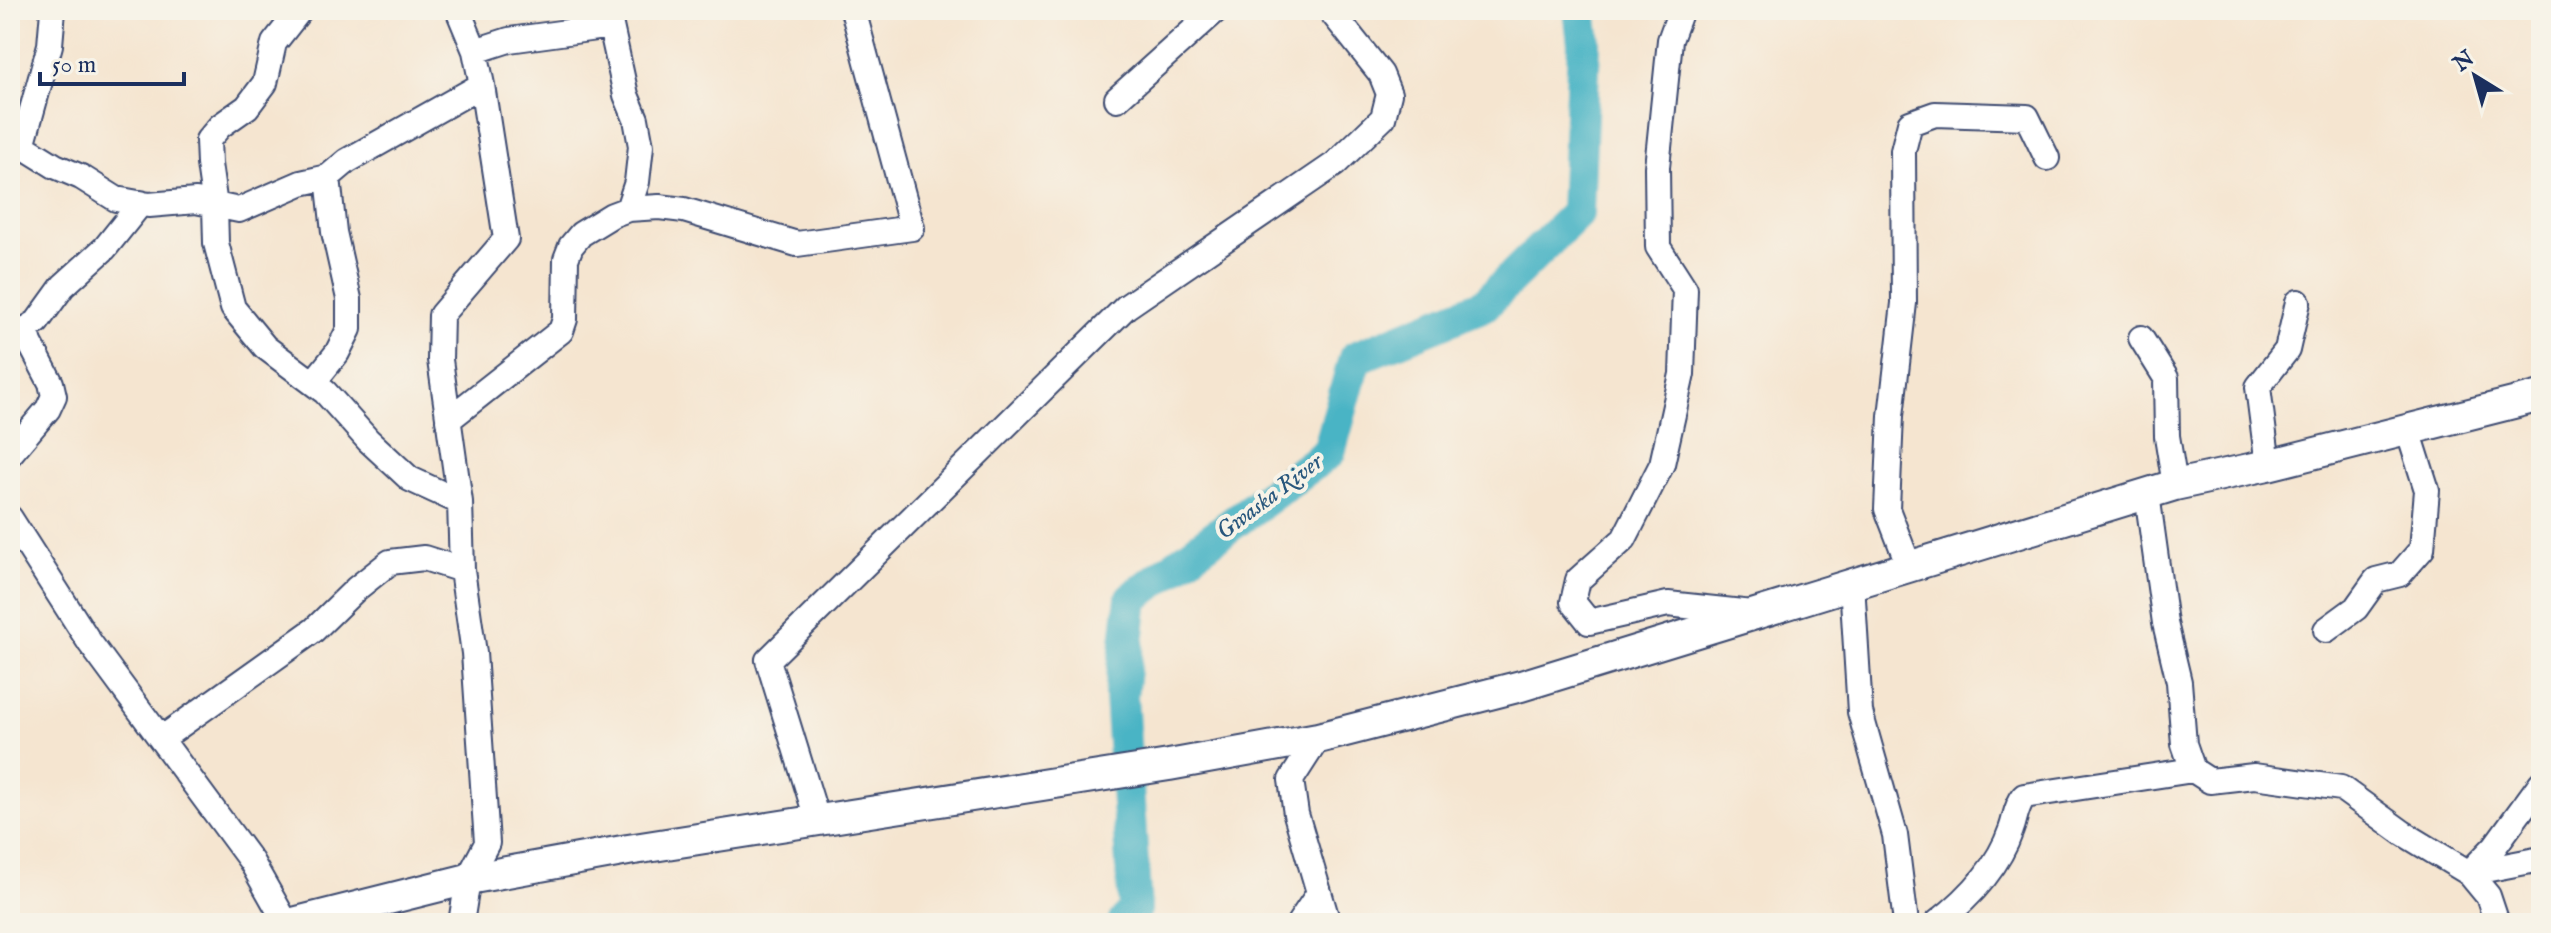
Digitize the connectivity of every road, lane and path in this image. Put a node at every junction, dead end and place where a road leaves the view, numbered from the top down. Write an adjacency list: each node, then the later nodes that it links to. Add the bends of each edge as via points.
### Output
1 (53, 10): 11 (street, via 50,45)
2 (300, 10): 15 (street, via 274,43 265,83 247,107 208,140)
3 (458, 10): 8 (street)
4 (853, 10): 16 (street, via 912,228 797,244 684,210)
5 (1216, 10): 10 (street)
6 (1330, 10): 38 (street, via 1381,74 1389,94 1383,118 1335,164 1126,307 768,660)
7 (1681, 10): 32 (street, via 1670,40 1657,183 1658,247 1685,289 1682,374 1662,464 1624,539 1578,580 1573,602 1589,622 1668,604)
8 (475, 51): 9 (street); 16 (street, via 509,40 611,26 641,146)
9 (482, 85): 13 (street); 22 (street, via 506,239 441,315)
10 (1117, 99)
11 (16, 142): 14 (street, via 116,199)
12 (2047, 158): 29 (street, via 2027,117 1935,114 1910,123 1903,151 1904,303 1887,509)
13 (328, 177): 15 (street, via 239,210); 20 (street, via 349,299 349,329)
14 (141, 203): 15 (street, via 196,201); 18 (street, via 105,248 63,286 37,322)
15 (215, 206): 20 (street, via 216,243 233,308 265,347)
16 (628, 209): 22 (street, via 581,234 571,246 561,331)
17 (2298, 302): 25 (street, via 2287,350 2258,387)
18 (18, 321): 24 (street, via 54,396)
19 (2141, 338): 26 (street, via 2166,378)
20 (313, 383): 27 (street, via 410,479)
21 (2541, 396): 23 (main road)
22 (448, 420): 27 (street)
23 (2408, 430): 25 (main road); 33 (street, via 2427,490 2422,549 2400,574 2376,580 2356,608)
24 (10, 454)
25 (2268, 465): 26 (main road)
26 (2161, 490): 29 (main road); 36 (street, via 2165,623)
27 (460, 502): 30 (street)
28 (10, 518): 35 (street, via 90,643)
29 (1909, 566): 31 (main road)
30 (462, 570): 35 (street, via 424,558 390,562 314,630); 41 (street, via 474,653 487,843)
31 (1852, 583): 32 (main road); 49 (street, via 1860,712 1895,835)
32 (1754, 613): 34 (main road, via 1521,686)
33 (2326, 630)
34 (1318, 738): 38 (main road); 42 (street, via 1291,780)
35 (161, 739): 44 (street, via 251,861)
36 (2193, 770): 40 (street, via 2210,781 2254,776 2341,788); 50 (street, via 2024,796 1990,872)
37 (2541, 783): 40 (street)
38 (817, 819): 41 (main road)
39 (2541, 859): 40 (street)
40 (2469, 873): 43 (street)
41 (468, 879): 45 (main road); 46 (street)
42 (1319, 893): 47 (street); 48 (street)
43 (2488, 896): 51 (street); 52 (street)
44 (286, 923)
45 (293, 923)
46 (461, 923)
47 (1299, 923)
48 (1328, 923)
49 (1906, 923)
50 (1937, 923)
51 (2479, 923)
52 (2497, 923)

